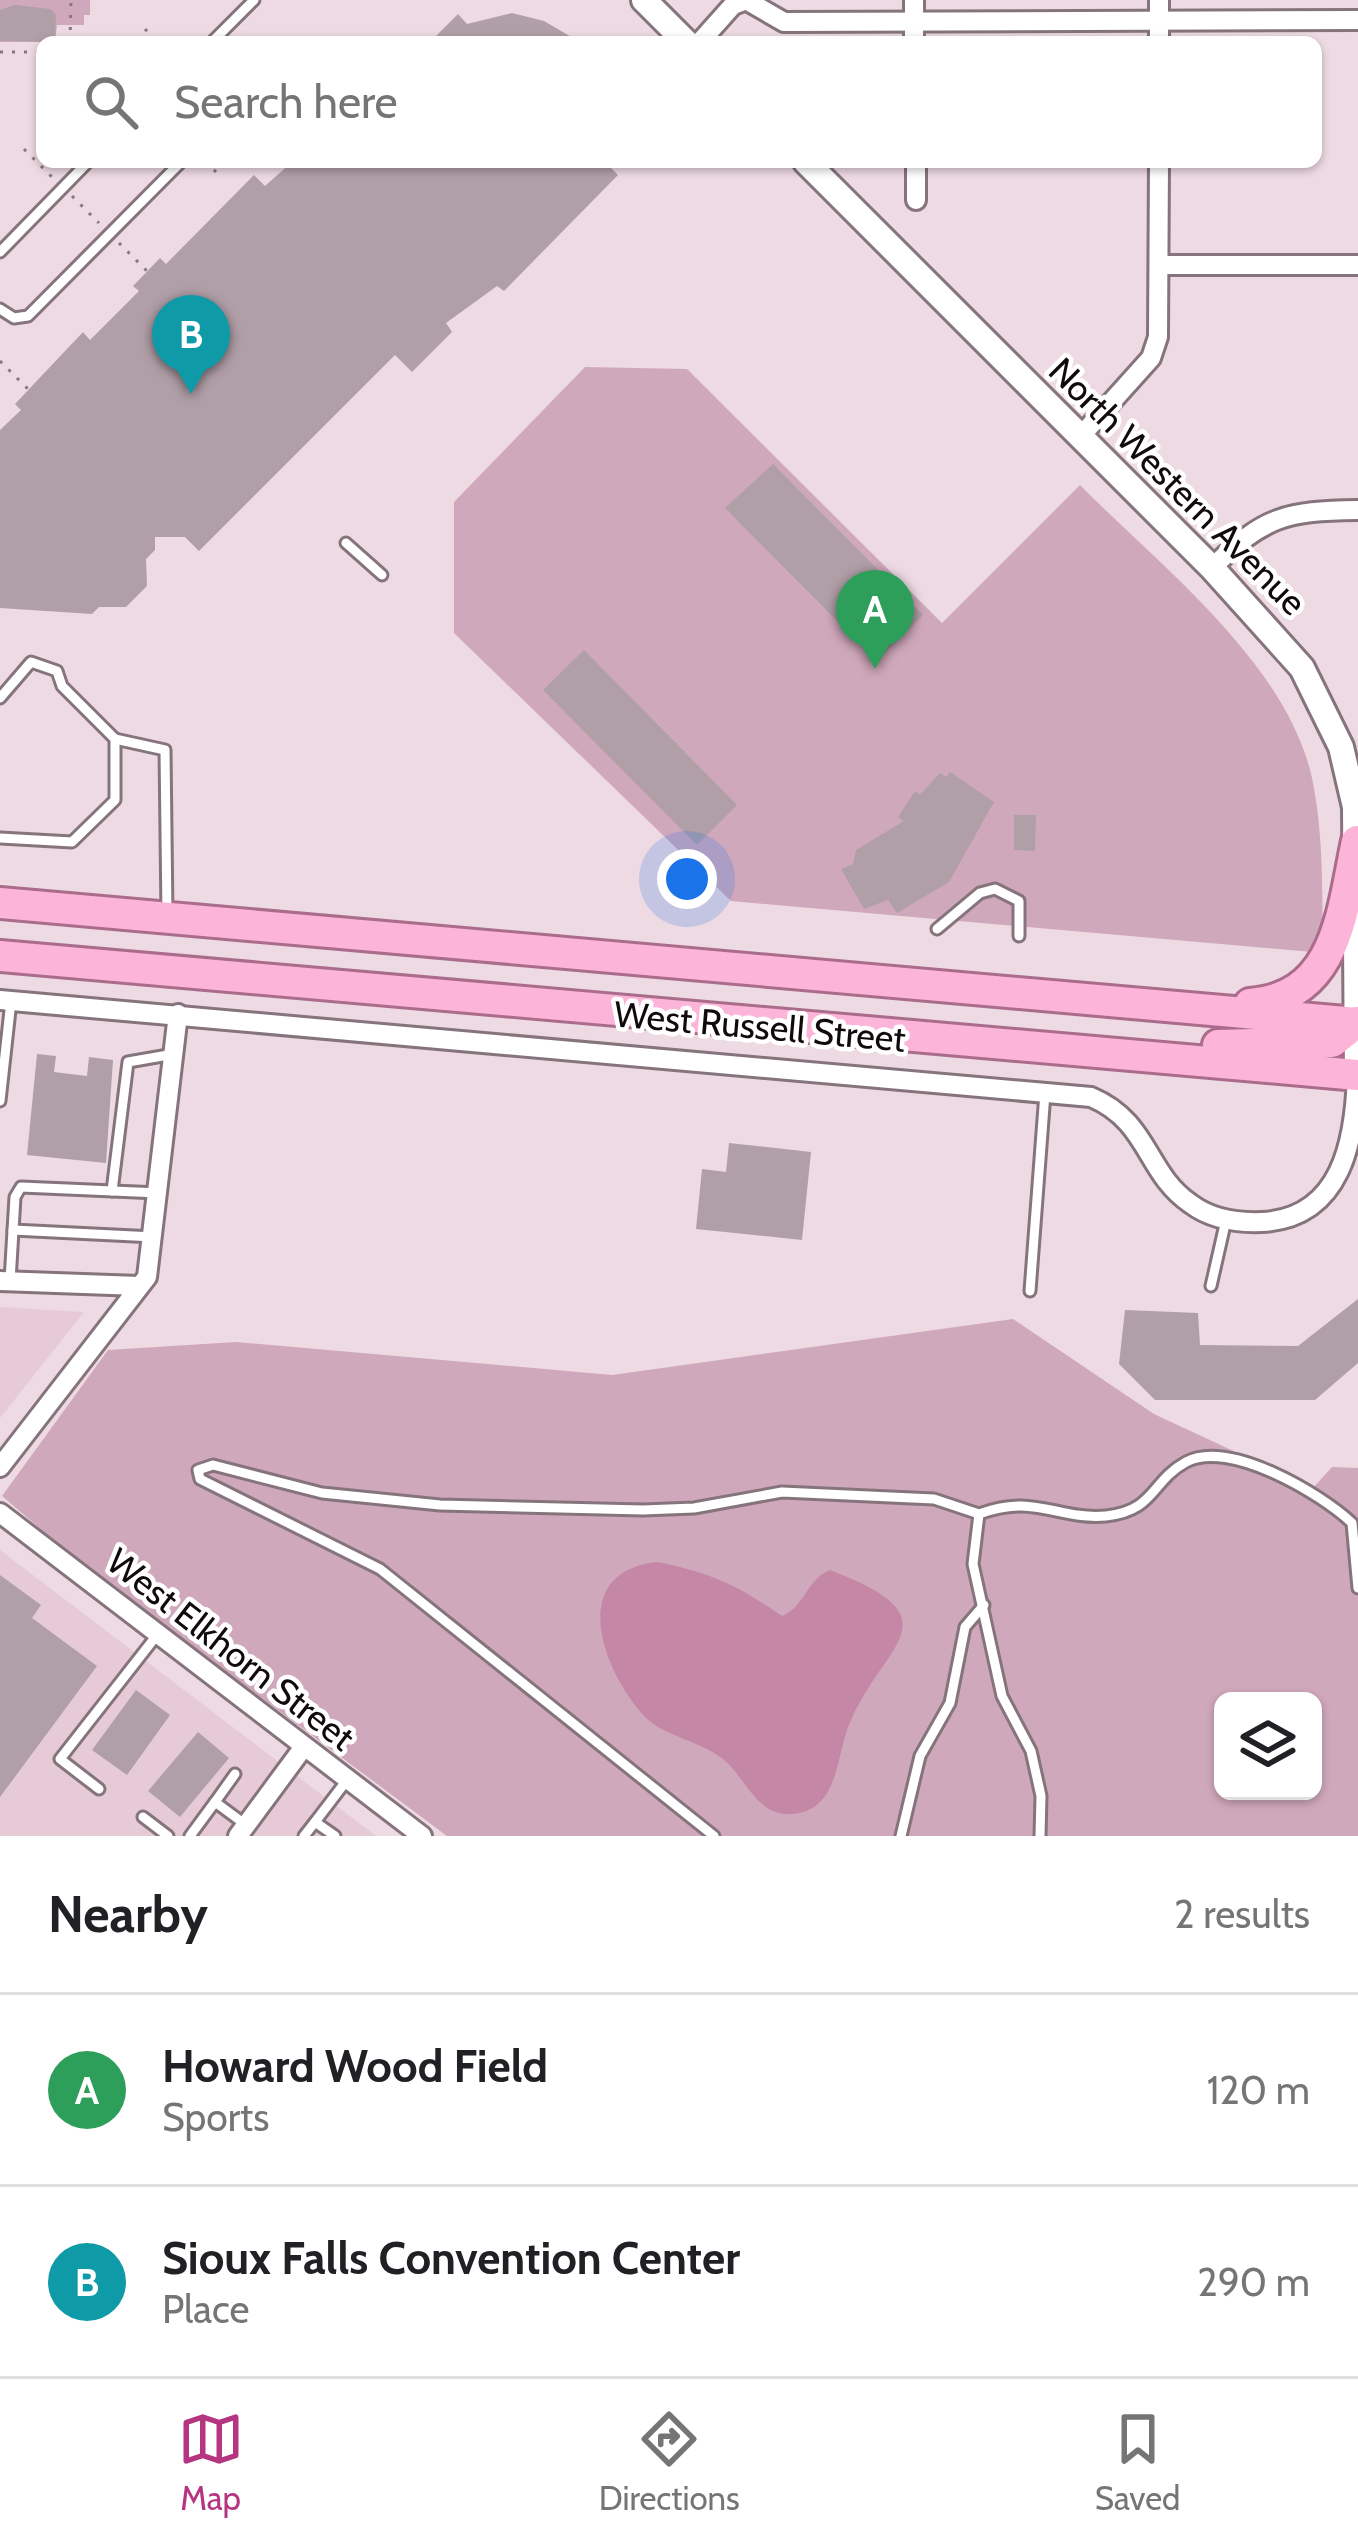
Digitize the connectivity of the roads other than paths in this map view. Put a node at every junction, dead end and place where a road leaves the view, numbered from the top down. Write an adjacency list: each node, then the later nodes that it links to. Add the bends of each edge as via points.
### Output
1 (254, 0): 7 (lane)
2 (644, 0): 8 (street)
3 (914, 0): 6 (street)
4 (1159, 10): 5 (street); 6 (street)
5 (1358, 20)
6 (914, 32): 9 (street, via 784,22 746,0)
7 (218, 36)
8 (680, 36)
9 (705, 36)
10 (82, 168): 16 (lane)
11 (175, 168): 19 (lane, via 28,316)
12 (812, 168): 20 (street, North Western Avenue)
13 (916, 168): 15 (street)
14 (1159, 168): 17 (street)
15 (916, 200)
16 (0, 252)
17 (1159, 266): 18 (street); 20 (street, via 1151,358)
18 (1358, 266)
19 (0, 309)
20 (1080, 437): 23 (street, North Western Avenue)
21 (1358, 510): 23 (street, via 1282,514)
22 (346, 543): 24 (lane)
23 (1212, 568): 28 (street, North Western Avenue, via 1286,646 1318,694 1346,762)
24 (382, 575)
25 (0, 698): 26 (lane, via 31,662 57,671)
26 (115, 739): 27 (lane, via 115,800 72,842); 30 (lane, via 165,751)
27 (0, 838)
28 (1357, 841): 35 (highway, via 1333,947 1311,982 1264,1003); 37 (street, North Western Avenue)
29 (0, 903): 30 (highway, West Russell Street)
30 (167, 918): 35 (highway, West Russell Street)
31 (937, 929): 32 (lane, via 995,889 1019,901)
32 (1019, 936)
33 (0, 956): 38 (highway, West Russell Street)
34 (6, 1000): 36 (street, West Russell Street); 42 (lane)
35 (1154, 1005): 37 (highway, West Russell Street)
36 (178, 1014): 39 (street); 41 (street, West Russell Street)
37 (1358, 1023): 38 (highway, via 1315,1044); 40 (street, North Western Avenue)
38 (1081, 1051): 40 (highway, West Russell Street)
39 (174, 1054): 43 (lane, via 128,1063); 44 (street)
40 (1358, 1075): 45 (street, via 1351,1145 1332,1188 1293,1216)
41 (1046, 1090): 45 (street, West Russell Street, via 1112,1106 1141,1133 1175,1190); 51 (lane)
42 (0, 1101)
43 (112, 1191): 44 (lane); 46 (lane, via 21,1187)
44 (159, 1193): 47 (street)
45 (1226, 1220): 50 (lane)
46 (13, 1230): 47 (lane); 48 (lane)
47 (154, 1237): 49 (street)
48 (5, 1281): 49 (street)
49 (140, 1286): 52 (street)
50 (1211, 1286)
51 (1030, 1292)
52 (0, 1467)
53 (0, 1513): 57 (street, West Elkhorn Street)
54 (979, 1514): 55 (lane, via 1013,1503 1101,1516 1140,1509 1185,1462 1217,1453 1328,1501 1352,1523); 56 (lane, via 973,1564); 71 (lane, via 934,1499 782,1492 644,1510 440,1505 322,1493 213,1465 198,1470 200,1479 380,1569)
55 (1358, 1588)
56 (984, 1605): 72 (lane, via 964,1627 950,1703 920,1756); 73 (lane, via 1002,1696 1030,1751 1041,1796)
57 (157, 1635): 58 (street, West Elkhorn Street); 61 (lane, via 60,1759)
58 (303, 1748): 60 (street, West Elkhorn Street); 65 (street)
59 (235, 1774): 62 (lane)
60 (347, 1780): 64 (lane); 70 (street, West Elkhorn Street)
61 (99, 1789)
62 (215, 1802): 65 (lane); 67 (lane)
63 (143, 1817): 66 (lane)
64 (315, 1822): 68 (lane); 69 (lane)
65 (242, 1831)
66 (168, 1836)
67 (190, 1836)
68 (304, 1836)
69 (335, 1836)
70 (422, 1836)
71 (713, 1836)
72 (901, 1836)
73 (1040, 1836)

